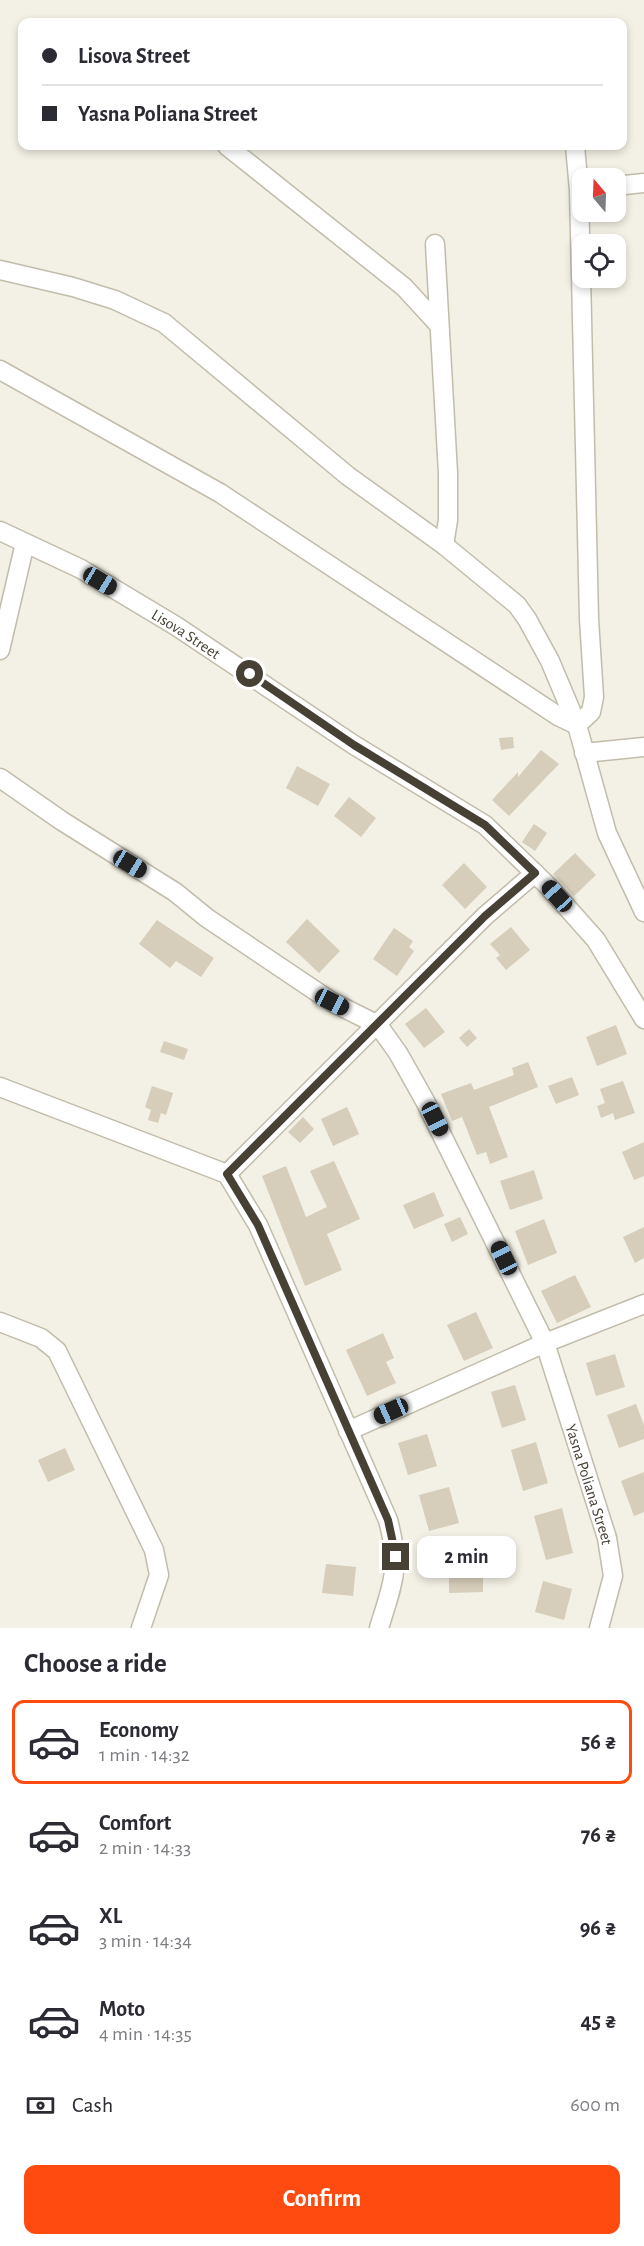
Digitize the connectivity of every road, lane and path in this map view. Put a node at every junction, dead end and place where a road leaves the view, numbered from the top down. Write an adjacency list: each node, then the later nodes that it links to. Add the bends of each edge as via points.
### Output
1 (232, 150): 9 (street, via 404,287)
2 (575, 150): 3 (street)
3 (578, 168)
4 (644, 183): 5 (street)
5 (626, 185)
6 (581, 222): 15 (street, via 594,697 591,712)
7 (435, 244): 9 (street)
8 (0, 270): 13 (street, via 115,300 164,323 348,476)
9 (438, 324): 13 (street, via 448,473)
10 (0, 370): 15 (street, via 220,493)
11 (0, 531): 12 (street, Lisova Street)
12 (25, 543): 14 (street); 19 (street, Lisova Street, via 81,569 176,626 354,745 485,825)
13 (444, 545): 15 (street, via 504,593 528,619)
14 (0, 650)
15 (577, 725): 17 (street)
16 (644, 747): 17 (street)
17 (584, 753): 20 (street, via 607,833)
18 (0, 778): 22 (street, via 175,892 332,1002)
19 (535, 873): 21 (street, Lisova Street, via 596,940); 22 (street, via 485,916)
20 (644, 912)
21 (644, 1019)
22 (378, 1025): 24 (street); 27 (street, Yasna Poliana Street, via 425,1101)
23 (0, 1087): 24 (street)
24 (227, 1174): 28 (street, via 258,1225)
25 (644, 1304): 27 (street)
26 (0, 1322): 29 (street, via 41,1338 57,1352 154,1550 159,1575)
27 (545, 1343): 28 (street); 31 (street, Yasna Poliana Street, via 613,1568)
28 (348, 1431): 30 (street, via 388,1520 396,1557)
29 (141, 1628)
30 (379, 1628)
31 (599, 1628)

